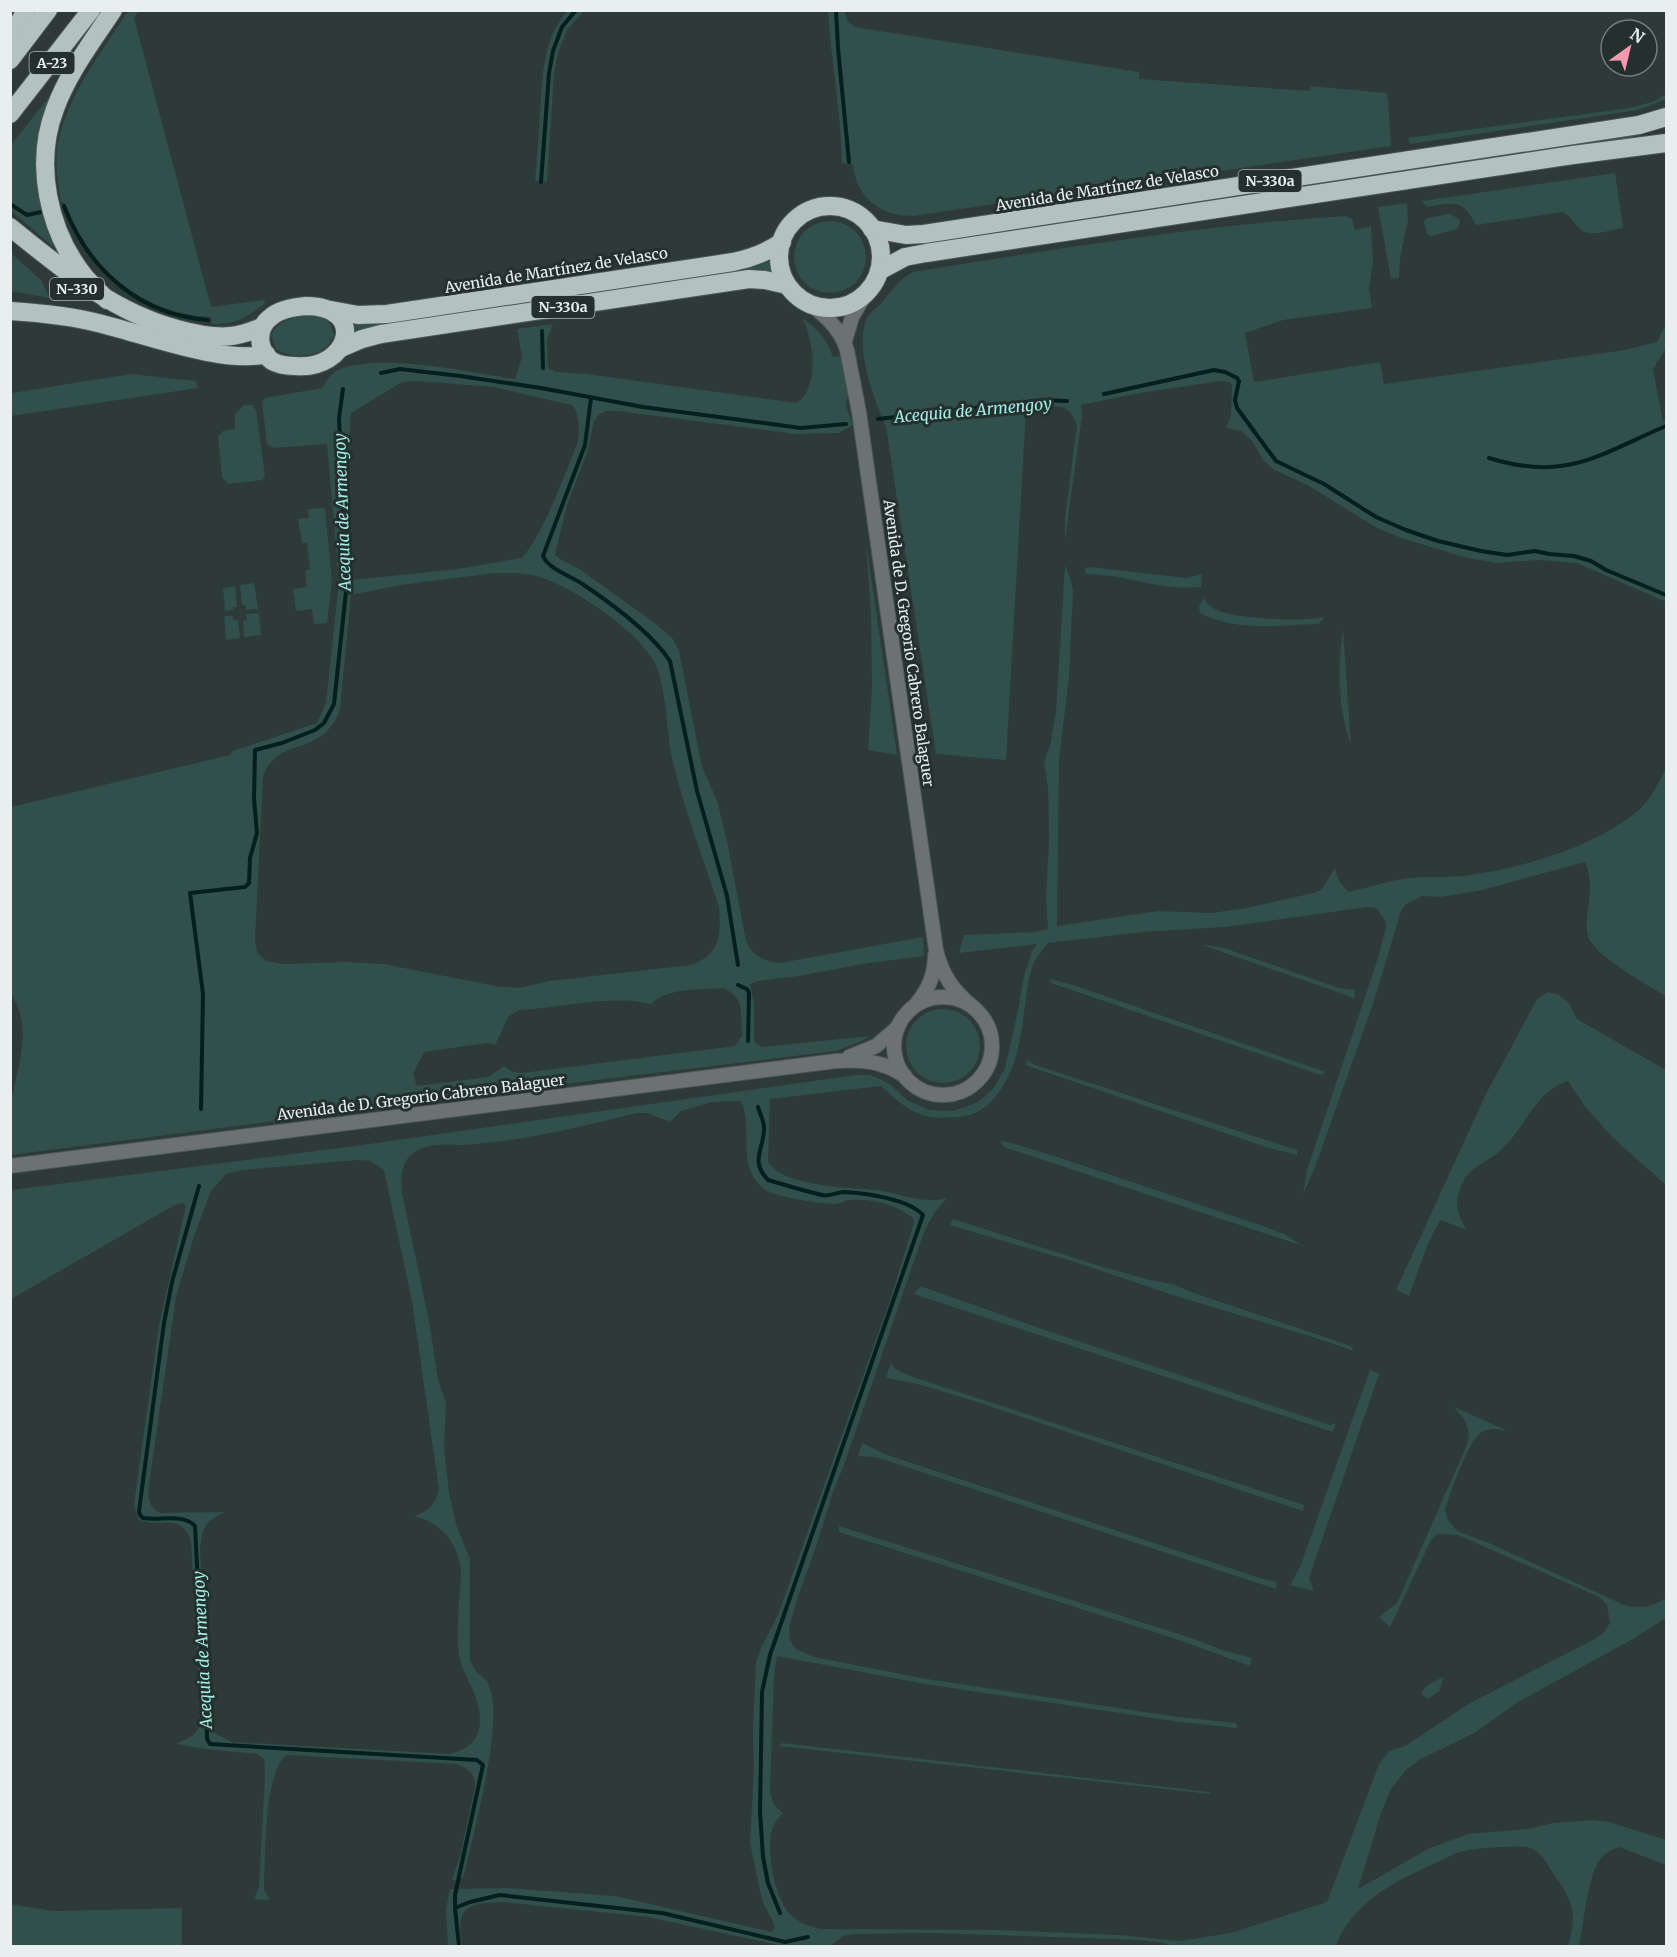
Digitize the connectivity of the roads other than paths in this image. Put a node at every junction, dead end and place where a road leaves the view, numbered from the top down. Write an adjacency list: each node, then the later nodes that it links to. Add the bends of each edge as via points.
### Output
1 (26, 10): 5 (highway)
2 (48, 10): 6 (highway, A-23)
3 (91, 10): 7 (highway, A-23)
4 (113, 10): 18 (highway, via 57,102 47,137 45,168 53,215 66,246 85,276)
5 (10, 39)
6 (10, 60)
7 (10, 114)
8 (1666, 117): 11 (highway, Avenida de Martínez de Velasco / N-330a, via 1639,125 924,234 906,236)
9 (1666, 143): 14 (highway, N-330a, via 927,253 905,257)
10 (10, 226): 18 (highway, N-330)
11 (872, 229): 13 (highway, N-330a, via 850,210 820,207 796,219); 14 (highway, via 880,254)
12 (10, 237): 22 (highway, N-330, via 87,297 131,322)
13 (782, 242): 15 (highway, via 780,268); 19 (highway, Avenida de Martínez de Velasco / N-330a, via 766,253 733,262 387,314 358,315)
14 (879, 271): 16 (highway)
15 (788, 285): 17 (highway); 24 (highway, N-330a, via 758,279 736,280 381,334)
16 (866, 293): 17 (highway, via 849,304 830,308); 23 (street, Avenida de D. Gregorio Cabrero Balaguer, via 852,317)
17 (802, 299): 23 (street, Avenida de D. Gregorio Cabrero Balaguer, via 831,321)
18 (107, 300): 21 (highway, N-330, via 152,321 196,334 233,336)
19 (332, 310): 21 (highway, N-330a, via 314,306 290,308 272,315); 24 (highway, via 344,327)
20 (10, 311): 22 (highway, via 74,317)
21 (262, 327): 25 (highway, via 260,343)
22 (147, 336): 25 (highway, N-330, via 193,349 253,357)
23 (845, 341): 26 (street, Avenida de D. Gregorio Cabrero Balaguer, via 859,412)
24 (341, 348): 25 (highway, N-330a, via 328,359 302,367 274,362)
25 (266, 354)
26 (936, 950): 27 (street, Avenida de D. Gregorio Cabrero Balaguer, via 929,986); 28 (street, Avenida de D. Gregorio Cabrero Balaguer, via 952,988)
27 (915, 1006): 28 (street, via 948,997); 29 (street)
28 (973, 1007): 31 (street, via 989,1027 993,1044 987,1070 976,1083 961,1092 934,1095)
29 (898, 1026): 30 (street, Avenida de D. Gregorio Cabrero Balaguer, via 876,1046); 31 (street, via 895,1052)
30 (836, 1061): 31 (street, Avenida de D. Gregorio Cabrero Balaguer, via 870,1060); 32 (street, Avenida de D. Gregorio Cabrero Balaguer)
31 (905, 1076)
32 (10, 1166)

